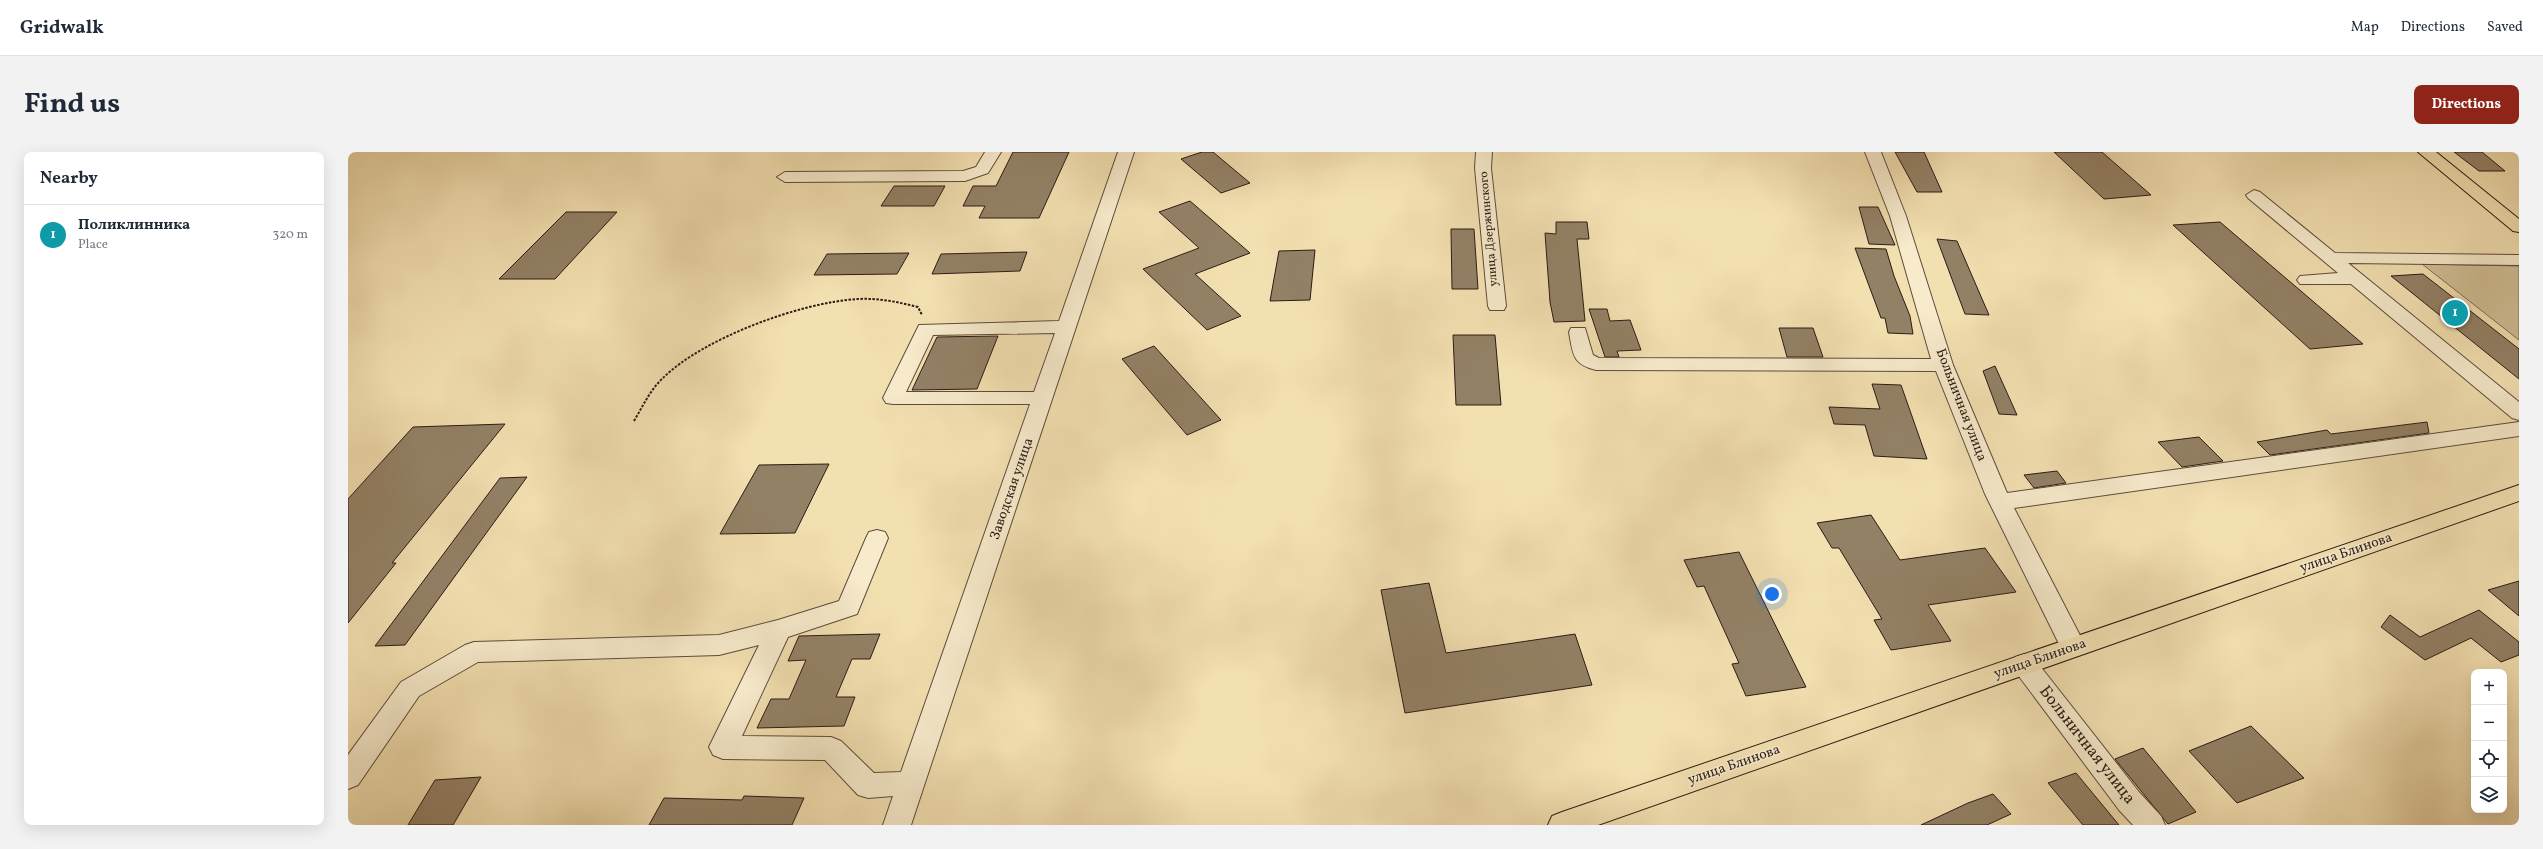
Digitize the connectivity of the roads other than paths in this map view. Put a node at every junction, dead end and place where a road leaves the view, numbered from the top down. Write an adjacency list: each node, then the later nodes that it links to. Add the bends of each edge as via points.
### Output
1 (993, 152): 6 (street, via 982,170 965,176)
2 (1126, 152): 14 (street, Заводская улица)
3 (1484, 152): 13 (street, улица Дзержинского, via 1483,168)
4 (1873, 152): 16 (street, Больничная улица, via 1898,216)
5 (2426, 152): 8 (main road)
6 (784, 177)
7 (2254, 195): 9 (street)
8 (2519, 227)
9 (2331, 258): 10 (street); 11 (street)
10 (2519, 260)
11 (2355, 278): 12 (street); 18 (street)
12 (2306, 280)
13 (1497, 306)
14 (1067, 327): 17 (street, Заводская улица); 17 (street, via 926,329 893,398)
15 (1578, 332): 16 (street, via 1584,358 1596,364)
16 (1943, 365): 21 (street, Больничная улица)
17 (1043, 398): 27 (street, Заводская улица)
18 (2519, 413)
19 (2519, 429): 21 (street)
20 (2519, 493): 24 (main road, улица Блинова)
21 (2000, 502): 24 (street, Больничная улица)
22 (877, 538): 23 (street, via 848,606)
23 (779, 630): 26 (street, via 719,645 474,652 410,689); 27 (street, via 723,747 831,749 868,786)
24 (2073, 648): 25 (main road, улица Блинова)
25 (2024, 664): 28 (main road, улица Блинова); 30 (street, Больничная улица, via 2129,801)
26 (348, 777)
27 (912, 783): 29 (street, Заводская улица)
28 (1579, 822)
29 (897, 825)
30 (2151, 825)

